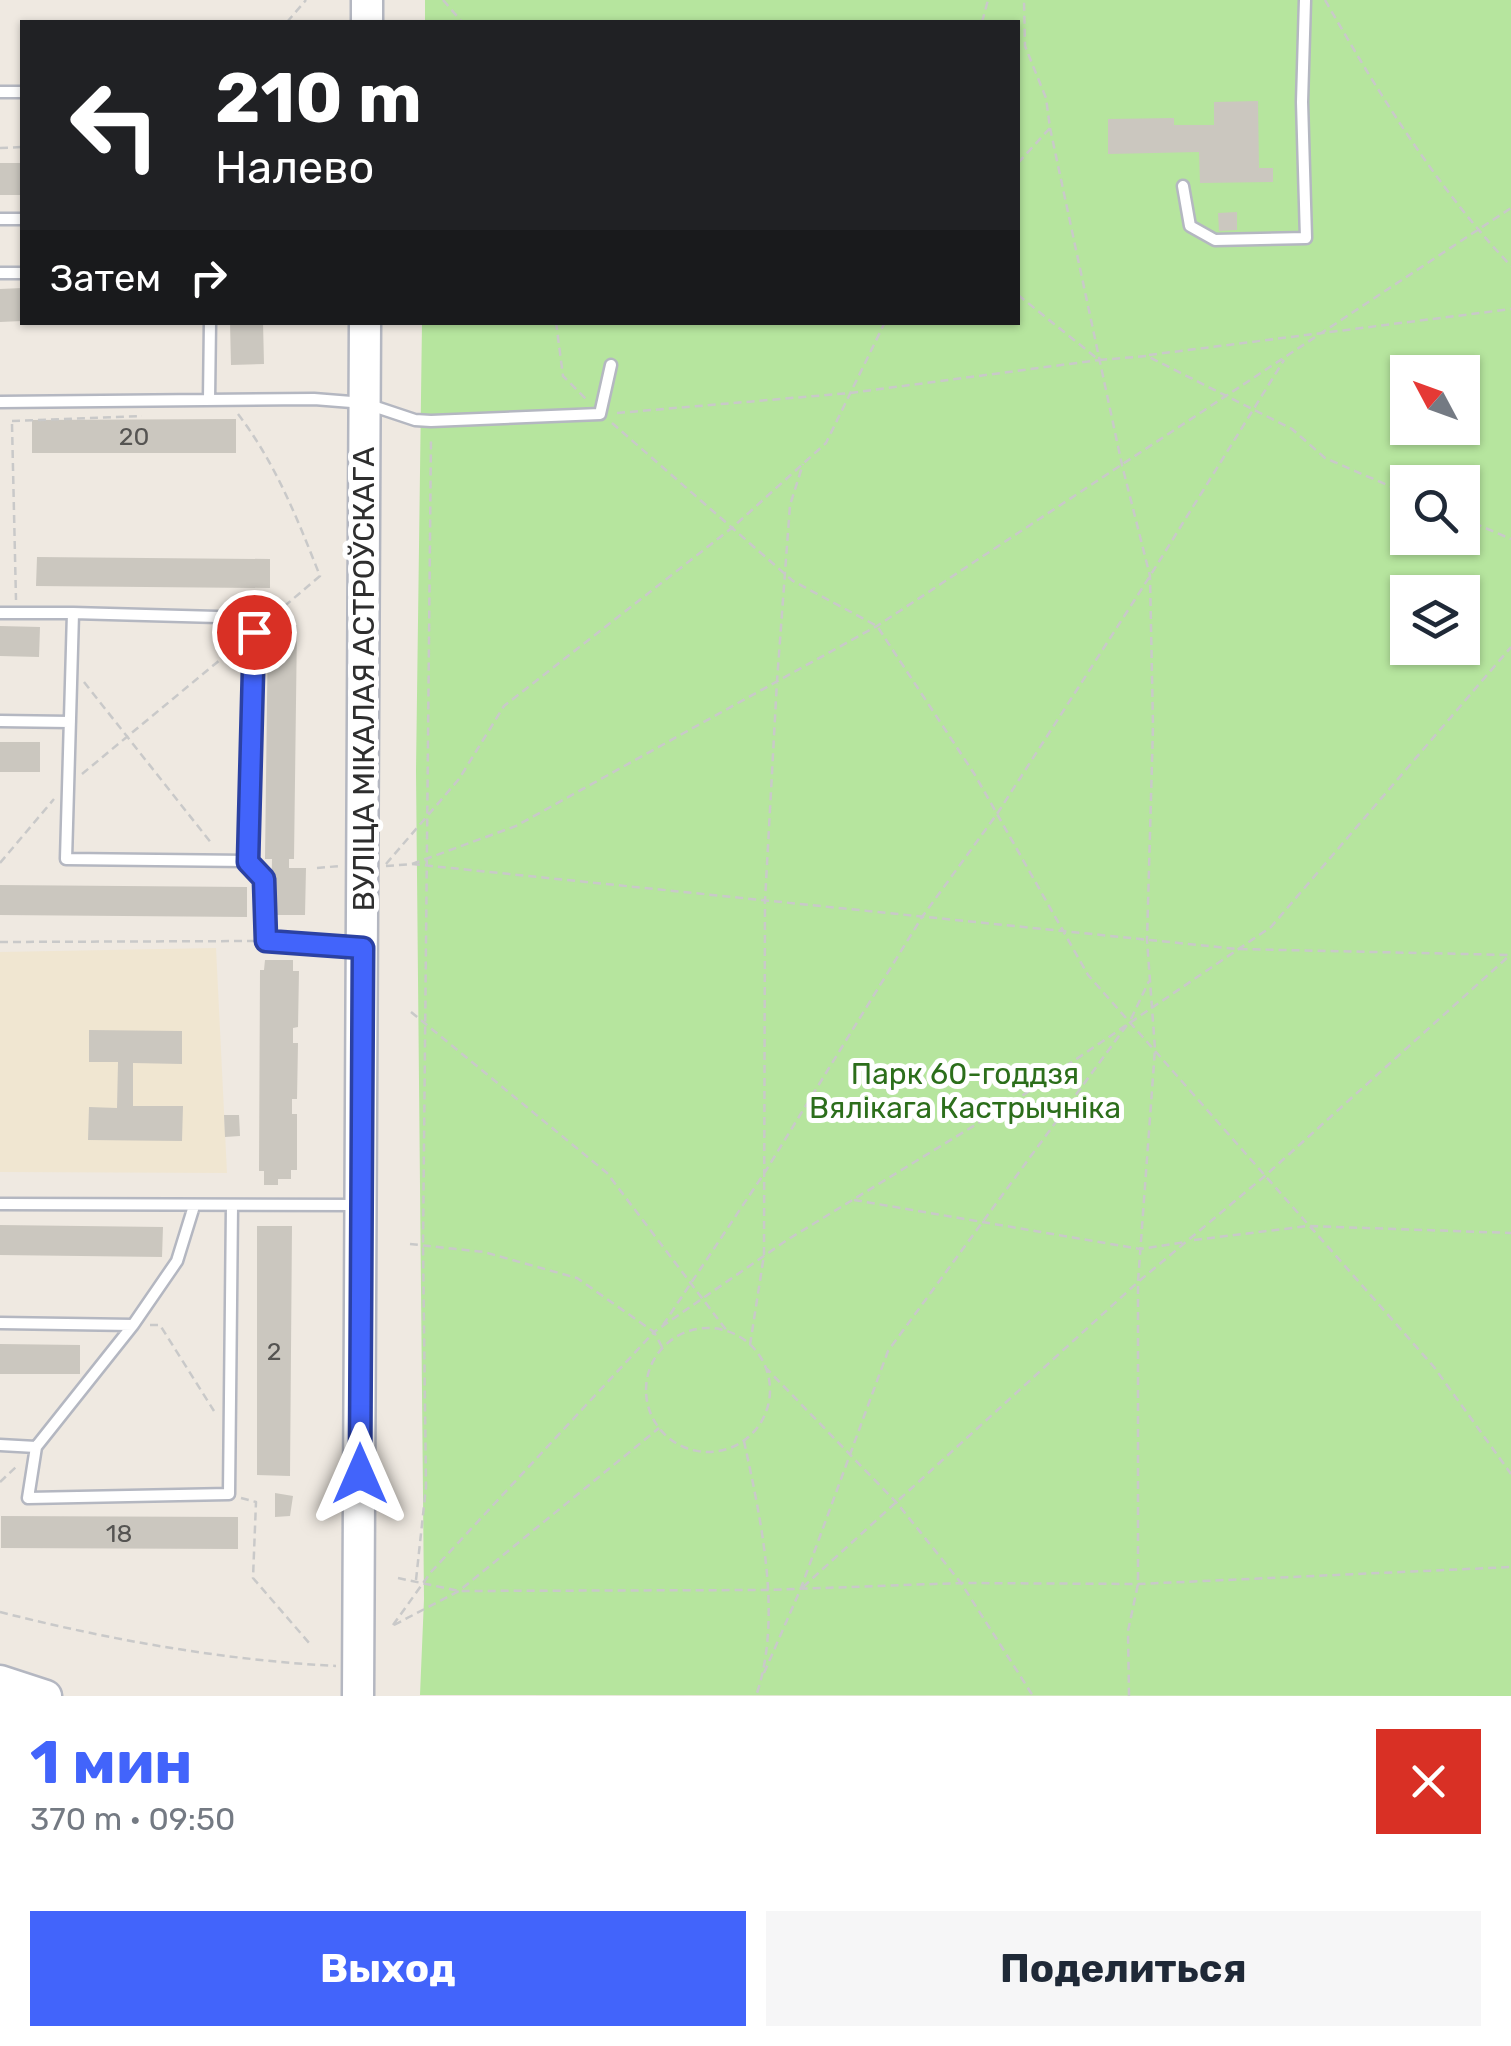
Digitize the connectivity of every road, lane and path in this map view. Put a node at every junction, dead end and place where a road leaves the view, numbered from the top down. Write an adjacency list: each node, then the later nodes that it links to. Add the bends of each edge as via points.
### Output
1 (306, 0): 6 (path)
2 (443, 0): 7 (path)
3 (1024, 0): 8 (path, via 1025,46)
4 (1304, 0): 10 (lane, via 1306,238 1215,240 1190,226)
5 (1325, 0): 12 (path, via 1382,100)
6 (288, 20)
7 (460, 20)
8 (1050, 128): 9 (path); 23 (path)
9 (1020, 161)
10 (1183, 186)
11 (1511, 208): 12 (path)
12 (1478, 230): 13 (path); 20 (path)
13 (1511, 266)
14 (1020, 297): 23 (path)
15 (1511, 309): 20 (path)
16 (210, 325): 27 (lane)
17 (365, 325): 29 (main road, ВУЛІЦА МІКАЛАЯ АСТРОЎСКАГА)
18 (556, 325): 32 (path, via 563,376)
19 (884, 325): 25 (path)
20 (1317, 336): 21 (path); 22 (path)
21 (1147, 356): 23 (path); 26 (path)
22 (1286, 357): 26 (path); 30 (path)
23 (1099, 360): 25 (path); 36 (path)
24 (611, 365): 32 (lane)
25 (850, 393): 32 (path); 35 (path, via 826,443)
26 (1226, 396): 30 (path); 36 (path)
27 (209, 399): 28 (lane); 29 (lane)
28 (0, 402)
29 (364, 402): 34 (lane); 71 (main road, ВУЛІЦА МІКАЛАЯ АСТРОЎСКАГА)
30 (1255, 411): 37 (path, via 1292,429 1325,458); 42 (path)
31 (236, 412): 47 (path, via 286,488 320,576)
32 (600, 414): 34 (lane); 39 (path)
33 (143, 416): 45 (path, via 12,422)
34 (431, 421): 55 (path)
35 (803, 464): 39 (path); 41 (path, via 790,505)
36 (1122, 465): 42 (path); 46 (path)
37 (1390, 486)
38 (1480, 525): 40 (path)
39 (733, 527): 41 (path); 55 (path, via 504,706)
40 (1511, 538)
41 (786, 575): 46 (path); 50 (path)
42 (1150, 576): 56 (path); 68 (path)
43 (73, 612): 45 (lane); 47 (lane, via 254,618); 49 (lane)
44 (0, 613): 45 (lane)
45 (16, 613)
46 (877, 626): 50 (path); 56 (path)
47 (254, 632): 53 (path); 59 (lane)
48 (1511, 647): 72 (path, via 1272,926)
49 (71, 665): 52 (lane); 53 (path)
50 (777, 681): 57 (path, via 516,826); 65 (path)
51 (0, 721): 52 (lane)
52 (70, 722): 54 (lane)
53 (129, 738): 54 (path); 58 (path)
54 (65, 787): 58 (lane, via 66,859); 60 (path)
55 (430, 812): 57 (path); 61 (path, via 385,866)
56 (997, 814): 66 (path); 67 (path)
57 (428, 858): 61 (path); 62 (path)
58 (226, 861): 59 (lane)
59 (248, 862): 69 (lane, via 264,879)
60 (0, 863)
61 (412, 864): 62 (path)
62 (426, 865): 65 (path); 78 (path)
63 (352, 866): 64 (path)
64 (317, 868)
65 (766, 901): 66 (path); 80 (path)
66 (922, 918): 67 (path); 80 (path)
67 (1064, 932): 68 (path); 77 (path, via 1088,975)
68 (1147, 940): 72 (path); 74 (path)
69 (266, 941): 70 (path); 71 (lane)
70 (0, 942)
71 (363, 948): 84 (main road, ВУЛІЦА МІКАЛАЯ АСТРОЎСКАГА)
72 (1237, 949): 73 (path); 75 (path)
73 (1511, 955): 81 (path)
74 (1151, 976): 75 (path); 77 (path)
75 (1154, 1005): 77 (path); 79 (path)
76 (411, 1012): 78 (path)
77 (1130, 1020): 79 (path); 82 (path, via 1016,1100); 87 (path)
78 (424, 1024): 92 (path); 96 (path, via 607,1173)
79 (1154, 1049): 81 (path); 93 (path)
80 (765, 1172): 94 (path); 96 (path)
81 (1266, 1176): 88 (path); 90 (path)
82 (852, 1200): 87 (path); 94 (path)
83 (0, 1204): 85 (lane)
84 (361, 1205): 86 (lane); 128 (main road, ВУЛІЦА МІКАЛАЯ АСТРОЎСКАГА)
85 (194, 1206): 86 (lane); 99 (lane, via 177,1261)
86 (232, 1206): 107 (lane)
87 (981, 1225): 93 (path); 111 (path, via 888,1352)
88 (1308, 1226): 89 (path); 90 (path); 112 (path, via 1434,1367)
89 (1511, 1233)
90 (1190, 1241): 93 (path); 95 (path)
91 (410, 1244): 92 (path)
92 (424, 1246): 102 (path, via 484,1252 577,1278); 117 (path, via 426,1487)
93 (1140, 1249): 95 (path)
94 (764, 1255): 97 (path); 103 (path)
95 (1138, 1282): 114 (path); 120 (path)
96 (689, 1286): 97 (path); 100 (path)
97 (699, 1300): 100 (path); 101 (path)
98 (0, 1322): 99 (lane)
99 (133, 1325): 107 (path, via 160,1325); 110 (lane)
100 (663, 1325): 102 (path)
101 (727, 1331): 103 (path); 104 (path, via 692,1330)
102 (654, 1332): 104 (path); 118 (path)
103 (750, 1344): 105 (path)
104 (662, 1348): 106 (path, via 646,1394)
105 (765, 1367): 108 (path, via 767,1406); 111 (path)
106 (659, 1428): 108 (path, via 693,1450 719,1450); 123 (path)
107 (230, 1436): 113 (lane)
108 (744, 1439): 122 (path)
109 (0, 1446): 110 (lane)
110 (36, 1447): 113 (lane, via 28,1498)
111 (851, 1457): 114 (path); 121 (path)
112 (1511, 1474)
113 (229, 1494): 125 (path, via 256,1502 253,1578)
114 (897, 1503): 119 (path); 121 (path)
115 (1511, 1567): 120 (path)
116 (398, 1578): 117 (path)
117 (416, 1580): 118 (path)
118 (425, 1580): 123 (path); 123 (path, via 393,1626)
119 (961, 1583): 120 (path); 121 (path); 131 (path)
120 (1138, 1584): 132 (path, via 1128,1631)
121 (802, 1588): 122 (path); 126 (path)
122 (767, 1590): 123 (path); 126 (path)
123 (459, 1591)
124 (0, 1612): 128 (path)
125 (310, 1644)
126 (764, 1672): 130 (path)
127 (0, 1681): 129 (main road)
128 (358, 1681)
129 (46, 1696)
130 (756, 1696)
131 (1033, 1696)
132 (1129, 1696)

